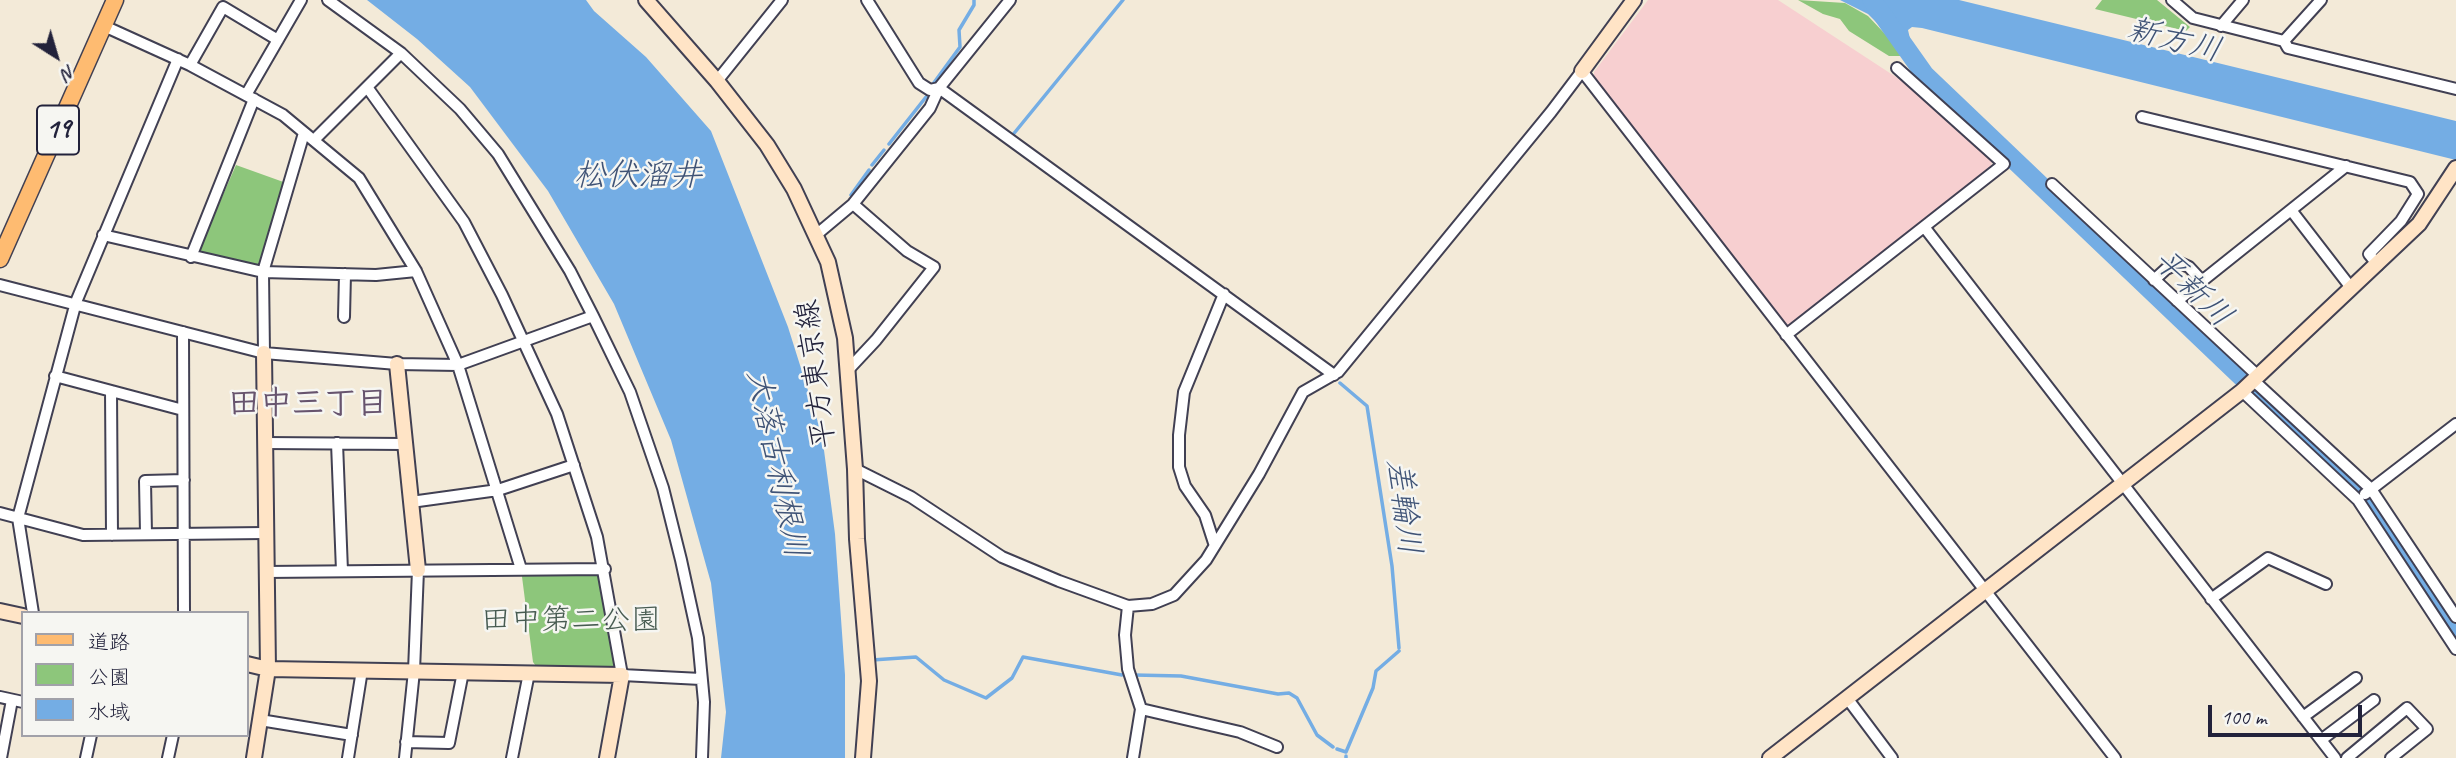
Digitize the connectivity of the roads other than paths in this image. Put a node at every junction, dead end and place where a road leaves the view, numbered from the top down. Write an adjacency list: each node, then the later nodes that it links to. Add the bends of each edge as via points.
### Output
1 (115, 0): 12 (main road, 19)
2 (301, 0): 14 (street)
3 (328, 0): 16 (street)
4 (646, 0): 21 (street, 平方東京線)
5 (782, 0): 21 (street)
6 (867, 0): 23 (street, via 919,83 930,90)
7 (1010, 0): 23 (street)
8 (1634, 0): 20 (street)
9 (2172, 0): 13 (street, via 2193,18)
10 (2243, 0): 13 (street)
11 (2321, 0): 15 (street)
12 (104, 26): 17 (street); 37 (main road, 19)
13 (2221, 26): 15 (street)
14 (278, 40): 18 (street, via 223,6); 25 (street)
15 (2284, 41): 24 (street, via 2288,48)
16 (401, 53): 22 (street); 49 (street, via 460,109 498,154)
17 (178, 59): 18 (street); 34 (street)
18 (190, 65): 25 (street)
19 (1897, 68): 33 (street, via 2004,164)
20 (1582, 71): 52 (street); 58 (street)
21 (717, 81): 35 (street, 平方東京線, via 781,165)
22 (367, 87): 27 (street); 53 (street, via 464,222)
23 (939, 88): 31 (street, via 930,108); 46 (street)
24 (2456, 89)
25 (250, 97): 27 (street); 36 (street)
26 (2143, 117): 28 (street)
27 (309, 136): 39 (street, via 359,178); 40 (street)
28 (2346, 166): 32 (street); 38 (street, via 2410,182 2418,194 2401,221 2369,254)
29 (2454, 172): 38 (street, via 2419,224)
30 (2052, 184): 42 (street)
31 (853, 204): 35 (street); 57 (street, via 907,251 934,267)
32 (2291, 210): 43 (street); 45 (street)
33 (1925, 228): 52 (street); 70 (street)
34 (103, 235): 36 (street); 48 (street)
35 (817, 235): 57 (street, 平方東京線, via 838,300)
36 (191, 257): 40 (street)
37 (0, 260)
38 (2378, 265): 45 (street)
39 (416, 271): 41 (street); 56 (street)
40 (262, 272): 41 (street); 54 (street)
41 (345, 274): 50 (street)
42 (2154, 280): 43 (street, via 2180,263); 47 (street)
43 (2202, 281): 47 (street)
44 (0, 285): 48 (street)
45 (2352, 289): 60 (street)
46 (1224, 295): 58 (street); 81 (street, via 1184,392 1179,436 1185,486 1205,515)
47 (2177, 301): 60 (street)
48 (76, 302): 51 (street); 59 (street)
49 (593, 316): 53 (street); 105 (street, via 630,392 663,488 690,597)
50 (344, 317)
51 (183, 332): 54 (street); 62 (street)
52 (1787, 335): 88 (street)
53 (522, 342): 56 (street); 67 (street, via 557,414)
54 (264, 353): 55 (street); 64 (street)
55 (397, 364): 56 (street); 66 (street)
56 (458, 365): 72 (street)
57 (847, 371): 68 (street, 平方東京線)
58 (1334, 375): 81 (street, via 1303,392)
59 (55, 376): 61 (street); 76 (street)
60 (2251, 382): 70 (street); 71 (street); 73 (street)
61 (111, 391): 62 (street); 80 (street)
62 (183, 410): 69 (street)
63 (2456, 424): 71 (street)
64 (264, 443): 65 (street); 77 (street)
65 (337, 443): 66 (street); 85 (street)
66 (404, 444): 74 (street)
67 (574, 465): 72 (street); 83 (street)
68 (855, 468): 90 (street, via 911,497 1002,557); 128 (street, 平方東京線, via 869,681)
69 (184, 481): 78 (street, via 145,481); 79 (street)
70 (2122, 485): 88 (street); 89 (street)
71 (2371, 489): 73 (street); 95 (street)
72 (498, 491): 74 (street); 82 (street)
73 (2358, 500): 96 (street)
74 (411, 502): 84 (street)
75 (0, 513): 76 (street)
76 (18, 518): 80 (street, via 83,536); 92 (street)
77 (265, 533): 79 (street); 86 (street)
78 (146, 534): 79 (street); 80 (street)
79 (184, 534): 93 (street)
80 (112, 535)
81 (1214, 544): 90 (street, via 1174,596)
82 (521, 569): 83 (street); 84 (street)
83 (605, 569): 103 (street)
84 (418, 570): 85 (street); 100 (street)
85 (342, 571): 86 (street)
86 (265, 572): 98 (street)
87 (2326, 584): 89 (street, via 2267,558)
88 (1984, 592): 107 (street); 132 (street)
89 (2211, 599): 111 (street)
90 (1128, 606): 110 (street, via 1128,669)
91 (0, 611): 94 (street)
92 (33, 611)
93 (184, 611)
94 (21, 616)
95 (2456, 617)
96 (2455, 646)
97 (248, 664): 98 (street)
98 (268, 669): 99 (street); 112 (street)
99 (362, 670): 100 (street); 113 (street)
100 (414, 671): 101 (street); 117 (street)
101 (463, 672): 102 (street); 117 (street, via 449,743)
102 (529, 673): 103 (street); 125 (street)
103 (622, 675): 105 (street); 126 (street)
104 (2356, 678): 111 (street)
105 (701, 679): 127 (street)
106 (0, 697): 109 (street)
107 (1847, 698): 130 (street); 131 (street)
108 (2374, 700): 116 (street)
109 (18, 701): 119 (street)
110 (1141, 709): 118 (street, via 1240,732); 129 (street)
111 (2303, 717): 116 (street)
112 (260, 720): 113 (street); 122 (street)
113 (352, 735): 123 (street)
114 (90, 737): 120 (street)
115 (172, 737): 121 (street)
116 (2321, 740): 133 (street)
117 (407, 743): 124 (street)
118 (1278, 747)
119 (1, 758)
120 (86, 758)
121 (168, 758)
122 (254, 758)
123 (348, 758)
124 (405, 758)
125 (512, 758)
126 (607, 758)
127 (702, 758)
128 (863, 758)
129 (1133, 758)
130 (1770, 758)
131 (1892, 758)
132 (2115, 758)
133 (2335, 758)
134 (2347, 758): 135 (street, via 2407,708 2427,729)
135 (2391, 758)

